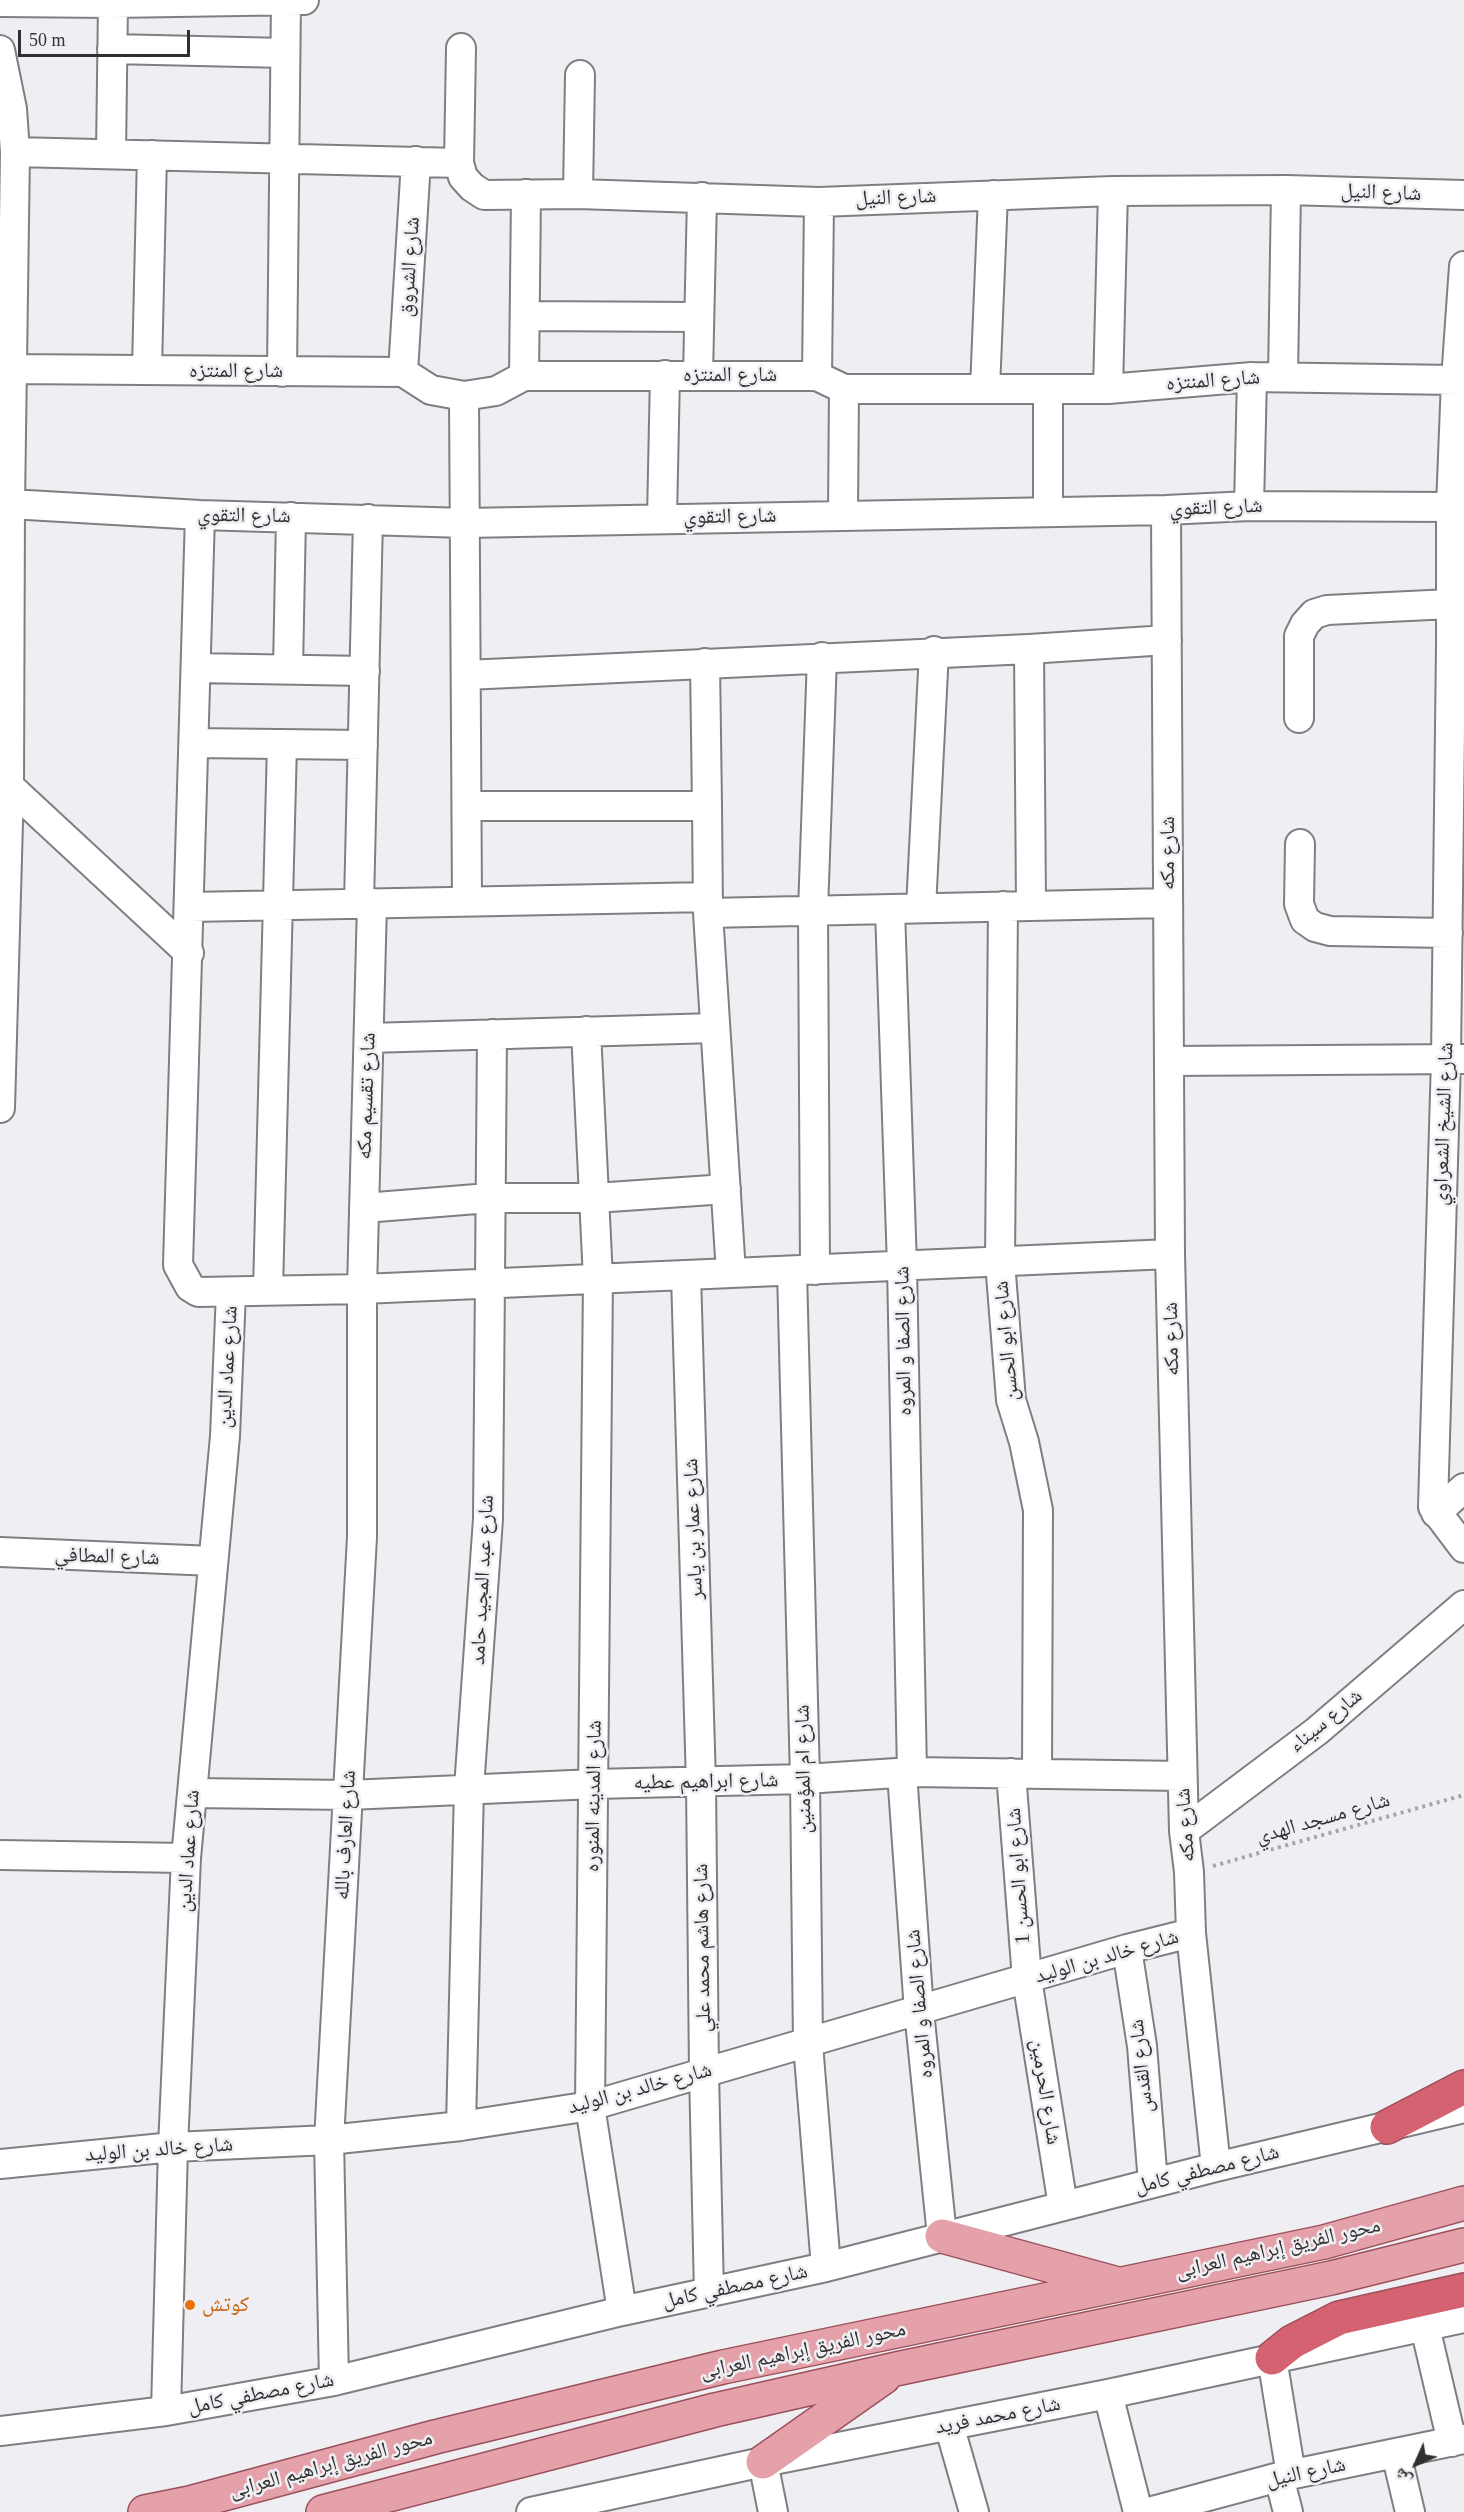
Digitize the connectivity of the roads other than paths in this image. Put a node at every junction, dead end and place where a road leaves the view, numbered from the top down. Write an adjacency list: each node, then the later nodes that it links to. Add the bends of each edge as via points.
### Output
1 (286, 0): 2 (street); 4 (street); 8 (street)
2 (305, 0)
3 (0, 2): 4 (street)
4 (113, 3): 6 (street)
5 (461, 48): 15 (street, شارع النيل)
6 (112, 49): 8 (street); 11 (street)
7 (0, 50): 10 (street, via 12,109)
8 (285, 53): 13 (street)
9 (580, 75): 19 (street)
10 (15, 152): 11 (street); 27 (street)
11 (111, 154): 12 (street)
12 (152, 155): 13 (street); 28 (street)
13 (284, 158): 14 (street); 29 (street)
14 (416, 161): 15 (street); 30 (street, شارع الشروق)
15 (459, 163): 18 (street, شارع النيل, via 463,177 484,195)
16 (1286, 190): 17 (street, شارع النيل); 21 (street, شارع النيل); 36 (street)
17 (1113, 191): 20 (street, شارع النيل); 41 (street)
18 (526, 194): 19 (street, شارع النيل); 25 (street)
19 (578, 194): 22 (street, شارع النيل)
20 (993, 195): 23 (street, شارع النيل); 39 (street)
21 (1464, 195)
22 (702, 197): 23 (street, شارع النيل); 26 (street)
23 (819, 202): 34 (street)
24 (1464, 266): 37 (street, شارع الشيخ الشعراوي)
25 (525, 316): 26 (street); 33 (street)
26 (699, 317): 32 (street)
27 (8, 352): 28 (street, شارع المنتزه); 43 (street)
28 (147, 370): 29 (street, شارع المنتزه)
29 (282, 372): 30 (street, شارع المنتزه)
30 (403, 372): 42 (street, شارع المنتزه, via 432,390)
31 (665, 375): 32 (street, شارع المنتزه); 33 (street, شارع المنتزه); 51 (street)
32 (698, 375): 34 (street, شارع المنتزه)
33 (524, 376): 42 (street, شارع المنتزه, via 496,391)
34 (817, 376): 38 (street, شارع المنتزه)
35 (1252, 377): 36 (street, شارع المنتزه); 41 (street, شارع المنتزه); 44 (street)
36 (1283, 377): 37 (street, شارع المنتزه)
37 (1456, 380): 45 (street, شارع الشيخ الشعراوي)
38 (844, 389): 39 (street, شارع المنتزه); 49 (street)
39 (985, 389): 40 (street, شارع المنتزه)
40 (1048, 389): 41 (street, شارع المنتزه); 47 (street)
41 (1108, 389)
42 (464, 396): 53 (street)
43 (10, 504): 48 (street, شارع التقوي); 69 (street)
44 (1249, 506): 45 (street, شارع التقوي); 46 (street, شارع التقوي)
45 (1451, 507): 54 (street, شارع الشيخ الشعراوي)
46 (1166, 510): 47 (street, شارع التقوي); 55 (street, شارع مكه)
47 (1048, 512): 49 (street, شارع التقوي)
48 (200, 515): 50 (street, شارع التقوي); 61 (street)
49 (843, 515): 51 (street, شارع التقوي)
50 (291, 517): 52 (street, شارع التقوي); 62 (street)
51 (662, 518): 53 (street, شارع التقوي)
52 (368, 519): 53 (street, شارع التقوي); 63 (street, شارع تقسيم مكه)
53 (465, 523): 64 (street)
54 (1450, 604): 58 (street, شارع الشيخ الشعراوي); 65 (street, via 1327,610 1314,614 1299,636)
55 (1167, 640): 56 (street); 76 (street, شارع مكه)
56 (1029, 649): 57 (street); 80 (street)
57 (933, 651): 59 (street); 82 (street)
58 (1458, 652): 70 (street, شارع الشيخ الشعراوي)
59 (822, 657): 60 (street); 84 (street, شارع ام المؤمنين)
60 (705, 663): 64 (street); 72 (street)
61 (195, 668): 62 (street); 66 (street)
62 (288, 669): 63 (street)
63 (365, 671): 68 (street, شارع تقسيم مكه)
64 (466, 675): 71 (street)
65 (1299, 718)
66 (194, 743): 67 (street); 81 (street)
67 (282, 744): 68 (street); 77 (street)
68 (363, 745): 75 (street, شارع تقسيم مكه)
69 (4, 786): 86 (street); 93 (street)
70 (1457, 791): 85 (street, شارع الشيخ الشعراوي)
71 (467, 806): 72 (street); 74 (street)
72 (707, 806): 78 (street)
73 (1300, 844): 85 (street, via 1299,904 1305,920 1316,927 1330,931)
74 (467, 901): 75 (street); 78 (street)
75 (366, 903): 77 (street); 90 (street, شارع تقسيم مكه)
76 (1168, 903): 80 (street); 92 (street, شارع مكه)
77 (277, 905): 81 (street); 107 (street)
78 (708, 905): 84 (street); 87 (street)
79 (1003, 906): 80 (street); 82 (street); 99 (street, شارع ابو الحسن)
80 (1031, 906)
81 (190, 907): 86 (street)
82 (921, 908): 83 (street)
83 (891, 910): 84 (street); 100 (street, شارع الصفا و المروه)
84 (813, 911): 101 (street, شارع ام المؤمنين)
85 (1448, 933): 91 (street, شارع الشيخ الشعراوي)
86 (189, 953): 108 (street, via 178,1265 190,1287 198,1292)
87 (715, 1028): 88 (street); 94 (street)
88 (586, 1031): 89 (street); 96 (street, شارع المدينه المنوره)
89 (492, 1034): 90 (street); 95 (street, شارع عبد المجيد حامد)
90 (369, 1038): 97 (street, شارع تقسيم مكه)
91 (1455, 1059): 92 (street); 110 (street, شارع الشيخ الشعراوي, via 1433,1507)
92 (1169, 1060): 98 (street, شارع مكه)
93 (0, 1108)
94 (726, 1189): 96 (street); 102 (street)
95 (489, 1198): 96 (street); 97 (street); 105 (street, شارع عبد المجيد حامد)
96 (595, 1198): 104 (street, شارع المدينه المنوره)
97 (364, 1208): 106 (street, شارع تقسيم مكه)
98 (1170, 1254): 99 (street); 117 (street, شارع مكه)
99 (1000, 1262): 100 (street); 116 (street, شارع ابو الحسن, via 1011,1400 1038,1510)
100 (902, 1266): 101 (street); 115 (street, شارع الصفا و المروه)
101 (803, 1270): 102 (street); 118 (street, شارع ام المؤمنين)
102 (731, 1273): 103 (street)
103 (686, 1275): 104 (street); 119 (street, شارع عمار بن ياسر)
104 (598, 1279): 105 (street); 120 (street, شارع المدينه المنوره)
105 (488, 1284): 106 (street); 121 (street, شارع عبد المجيد حامد, via 488,1519)
106 (362, 1289): 107 (street); 123 (street, شارع العارف بالله, via 362,1537)
107 (268, 1290): 108 (street)
108 (231, 1292): 113 (street, شارع عماد الدين, via 225,1436)
109 (1464, 1488): 110 (street)
110 (1436, 1513): 111 (street)
111 (1464, 1548)
112 (0, 1552): 113 (street, شارع المطافي)
113 (213, 1561): 122 (street, شارع عماد الدين)
114 (1464, 1605): 124 (street, شارع سيناء, via 1317,1731)
115 (907, 1772): 116 (street, شارع ابراهيم عطيه); 118 (street, شارع ابراهيم عطيه); 130 (street, شارع الصفا و المروه)
116 (1024, 1773): 117 (street, شارع ابراهيم عطيه); 129 (street, شارع ابو الحسن 1)
117 (1182, 1776): 124 (street, شارع مكه)
118 (805, 1779): 119 (street, شارع ابراهيم عطيه); 131 (street, شارع ام المؤمنين)
119 (701, 1783): 120 (street, شارع ابراهيم عطيه); 132 (street, شارع هاشم محمد علي)
120 (594, 1784): 121 (street, شارع ابراهيم عطيه); 134 (street, شارع المدينه المنوره)
121 (469, 1788): 123 (street, شارع ابراهيم عطيه); 136 (street, شارع عبد المجيد حامد)
122 (193, 1793): 123 (street, شارع ابراهيم عطيه); 126 (street, شارع عماد الدين)
123 (349, 1795): 138 (street, شارع العارف بالله)
124 (1184, 1831): 127 (street, شارع مكه)
125 (0, 1855): 126 (street)
126 (186, 1858): 139 (street, شارع عماد الدين)
127 (1191, 1933): 128 (street, شارع خالد بن الوليد); 141 (street, شارع مكه)
128 (1127, 1949): 129 (street, شارع خالد بن الوليد); 142 (street, شارع القدس, via 1142,2046)
129 (1026, 1979): 130 (street, شارع خالد بن الوليد); 144 (street, شارع الحرمين)
130 (919, 2011): 131 (street, شارع خالد بن الوليد); 145 (street, شارع الصفا و المروه)
131 (808, 2044): 132 (street, شارع خالد بن الوليد); 147 (street, شارع ام المؤمنين)
132 (704, 2072): 134 (street, شارع خالد بن الوليد); 150 (street, شارع هاشم محمد علي)
133 (1464, 2087): 137 (highway)
134 (590, 2106): 136 (street, شارع خالد بن الوليد); 151 (street, شارع المدينه المنوره)
135 (1464, 2108): 137 (street, شارع مصطفي كامل)
136 (461, 2126): 138 (street, شارع خالد بن الوليد)
137 (1387, 2127): 141 (street, شارع مصطفي كامل)
138 (329, 2140): 139 (street, شارع خالد بن الوليد); 156 (street, شارع العارف بالله)
139 (173, 2147): 140 (street, شارع خالد بن الوليد); 158 (street, شارع عماد الدين)
140 (0, 2164)
141 (1216, 2167): 142 (street, شارع مصطفي كامل)
142 (1153, 2183): 144 (street, شارع مصطفي كامل)
143 (1464, 2203): 148 (main road, محور الفريق إبراهيم العرابى, via 1323,2242)
144 (1063, 2206): 145 (street, شارع مصطفي كامل)
145 (942, 2236): 147 (street, شارع مصطفي كامل); 148 (main road)
146 (1464, 2245): 155 (main road, محور الفريق إبراهيم العرابى, via 1331,2278)
147 (826, 2267): 150 (street, شارع مصطفي كامل)
148 (1118, 2284): 166 (main road, محور الفريق إبراهيم العرابى, via 723,2367)
149 (1464, 2290): 154 (highway, via 1339,2318 1292,2342)
150 (710, 2293): 151 (street, شارع مصطفي كامل)
151 (622, 2311): 156 (street, شارع مصطفي كامل)
152 (1464, 2318): 153 (street, شارع محمد فريد)
153 (1425, 2327): 154 (street, شارع محمد فريد); 161 (street)
154 (1272, 2358): 157 (street, شارع محمد فريد); 164 (street)
155 (896, 2369): 163 (main road); 167 (main road, محور الفريق إبراهيم العرابى, via 624,2432)
156 (334, 2381): 158 (street, شارع مصطفي كامل)
157 (1108, 2394): 159 (street, شارع محمد فريد); 171 (street)
158 (166, 2411): 160 (street, شارع مصطفي كامل)
159 (949, 2425): 163 (street, شارع محمد فريد); 170 (street)
160 (0, 2431)
161 (1458, 2441): 162 (street, شارع النيل)
162 (1396, 2454): 164 (street, شارع النيل); 173 (street)
163 (763, 2462): 165 (street, شارع محمد فريد); 169 (street)
164 (1285, 2476): 171 (street, شارع النيل); 172 (street)
165 (581, 2506): 168 (street, شارع محمد فريد)
166 (145, 2512)
167 (323, 2512)
168 (531, 2512)
169 (773, 2512)
170 (974, 2512)
171 (1149, 2512)
172 (1288, 2512)
173 (1410, 2512)

